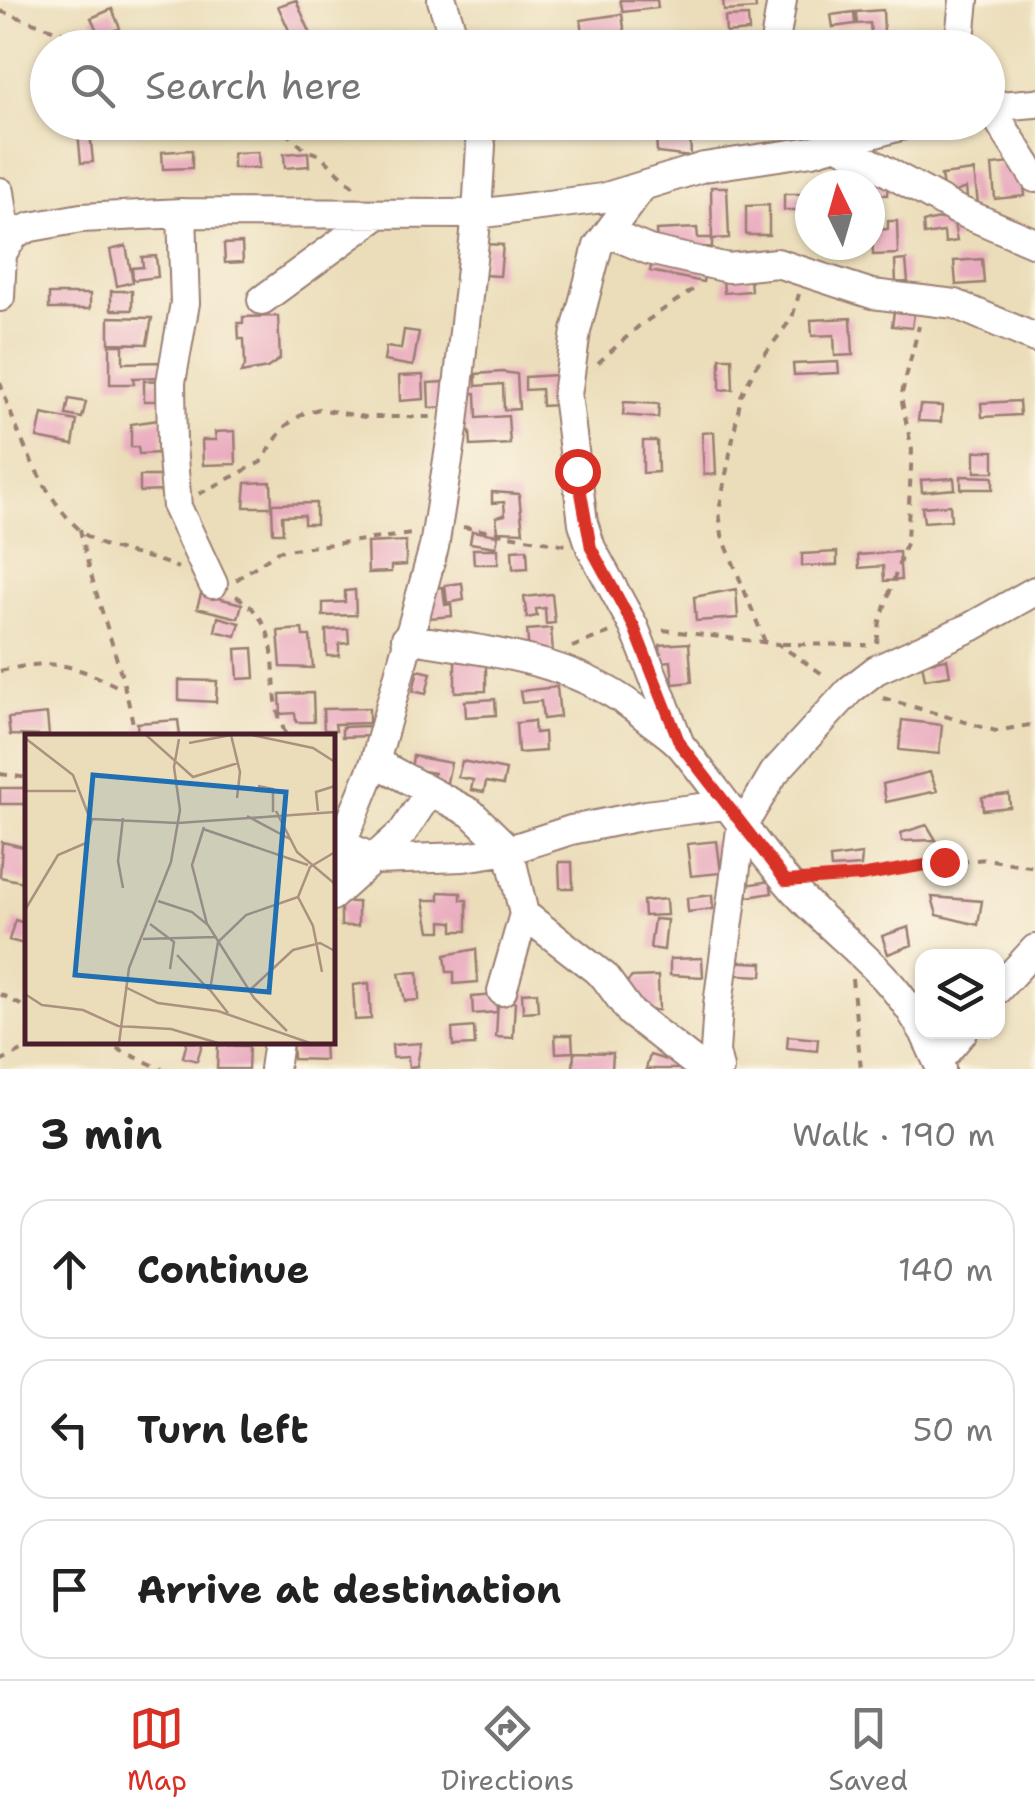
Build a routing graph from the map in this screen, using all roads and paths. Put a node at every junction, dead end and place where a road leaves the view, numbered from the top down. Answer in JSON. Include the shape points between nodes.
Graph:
{"nodes":[{"id":1,"x":442,"y":0,"type":"edge"},
{"id":2,"x":782,"y":0,"type":"edge"},
{"id":3,"x":964,"y":0,"type":"edge"},
{"id":4,"x":0,"y":11,"type":"edge"},
{"id":5,"x":55,"y":30,"type":"edge"},
{"id":6,"x":451,"y":30,"type":"edge"},
{"id":7,"x":777,"y":30,"type":"edge"},
{"id":8,"x":962,"y":30,"type":"edge"},
{"id":9,"x":1035,"y":102,"type":"edge"},
{"id":10,"x":1005,"y":105,"type":"edge"},
{"id":11,"x":1005,"y":132,"type":"edge"},
{"id":12,"x":299,"y":140,"type":"edge"},
{"id":13,"x":479,"y":140,"type":"edge"},
{"id":14,"x":851,"y":140,"type":"edge"},
{"id":15,"x":837,"y":144,"type":"junction"},
{"id":16,"x":1035,"y":178,"type":"edge"},
{"id":17,"x":642,"y":187,"type":"junction"},
{"id":18,"x":358,"y":189,"type":"dead end"},
{"id":19,"x":0,"y":192,"type":"edge"},
{"id":20,"x":182,"y":213,"type":"junction"},
{"id":21,"x":379,"y":214,"type":"junction"},
{"id":22,"x":477,"y":214,"type":"junction"},
{"id":23,"x":608,"y":233,"type":"junction"},
{"id":24,"x":8,"y":240,"type":"junction"},
{"id":25,"x":1035,"y":243,"type":"edge"},
{"id":26,"x":728,"y":268,"type":"junction"},
{"id":27,"x":806,"y":270,"type":"junction"},
{"id":28,"x":0,"y":297,"type":"edge"},
{"id":29,"x":928,"y":298,"type":"junction"},
{"id":30,"x":262,"y":300,"type":"dead end"},
{"id":31,"x":1035,"y":338,"type":"edge"},
{"id":32,"x":0,"y":382,"type":"edge"},
{"id":33,"x":567,"y":395,"type":"junction"},
{"id":34,"x":454,"y":424,"type":"junction"},
{"id":35,"x":176,"y":495,"type":"junction"},
{"id":36,"x":80,"y":528,"type":"junction"},
{"id":37,"x":437,"y":528,"type":"junction"},
{"id":38,"x":591,"y":548,"type":"junction"},
{"id":39,"x":213,"y":584,"type":"joint"},
{"id":40,"x":1035,"y":591,"type":"edge"},
{"id":41,"x":634,"y":627,"type":"junction"},
{"id":42,"x":406,"y":638,"type":"junction"},
{"id":43,"x":765,"y":642,"type":"junction"},
{"id":44,"x":778,"y":644,"type":"junction"},
{"id":45,"x":877,"y":646,"type":"junction"},
{"id":46,"x":922,"y":649,"type":"junction"},
{"id":47,"x":540,"y":661,"type":"junction"},
{"id":48,"x":0,"y":670,"type":"edge"},
{"id":49,"x":126,"y":690,"type":"junction"},
{"id":50,"x":850,"y":690,"type":"junction"},
{"id":51,"x":1035,"y":724,"type":"edge"},
{"id":52,"x":135,"y":734,"type":"edge"},
{"id":53,"x":286,"y":734,"type":"edge"},
{"id":54,"x":680,"y":744,"type":"junction"},
{"id":55,"x":375,"y":762,"type":"junction"},
{"id":56,"x":0,"y":774,"type":"edge"},
{"id":57,"x":25,"y":778,"type":"edge"},
{"id":58,"x":428,"y":794,"type":"junction"},
{"id":59,"x":724,"y":805,"type":"junction"},
{"id":60,"x":741,"y":828,"type":"junction"},
{"id":61,"x":509,"y":850,"type":"junction"},
{"id":62,"x":337,"y":856,"type":"edge"},
{"id":63,"x":376,"y":860,"type":"junction"},
{"id":64,"x":1035,"y":867,"type":"edge"},
{"id":65,"x":786,"y":881,"type":"junction"},
{"id":66,"x":335,"y":894,"type":"edge"},
{"id":67,"x":524,"y":914,"type":"junction"},
{"id":68,"x":850,"y":946,"type":"junction"},
{"id":69,"x":1035,"y":949,"type":"edge"},
{"id":70,"x":1005,"y":982,"type":"edge"},
{"id":71,"x":502,"y":991,"type":"dead end"},
{"id":72,"x":0,"y":994,"type":"edge"},
{"id":73,"x":25,"y":1007,"type":"edge"},
{"id":74,"x":915,"y":1018,"type":"edge"},
{"id":75,"x":927,"y":1039,"type":"edge"},
{"id":76,"x":958,"y":1039,"type":"edge"},
{"id":77,"x":36,"y":1044,"type":"edge"},
{"id":78,"x":106,"y":1044,"type":"edge"},
{"id":79,"x":278,"y":1044,"type":"edge"},
{"id":80,"x":0,"y":1062,"type":"edge"},
{"id":81,"x":940,"y":1065,"type":"edge"},
{"id":82,"x":162,"y":1069,"type":"edge"},
{"id":83,"x":274,"y":1069,"type":"edge"},
{"id":84,"x":703,"y":1069,"type":"edge"},
{"id":85,"x":718,"y":1069,"type":"edge"},
{"id":86,"x":862,"y":1069,"type":"edge"}],
"edges":[{"from":1,"to":6,"type":"street"},
{"from":2,"to":7,"type":"street"},
{"from":3,"to":8,"type":"street"},
{"from":4,"to":5,"type":"path"},
{"from":9,"to":10,"type":"street"},
{"from":11,"to":16,"type":"street"},
{"from":12,"to":18,"type":"path"},
{"from":13,"to":22,"type":"street"},
{"from":14,"to":15,"type":"street"},
{"from":15,"to":17,"type":"street","via":[[704,167]]},
{"from":15,"to":25,"type":"street","via":[[955,209]]},
{"from":17,"to":22,"type":"street"},
{"from":17,"to":23,"type":"street"},
{"from":19,"to":24,"type":"street"},
{"from":20,"to":21,"type":"street"},
{"from":20,"to":24,"type":"street","via":[[81,218],[31,227]]},
{"from":20,"to":35,"type":"street","via":[[185,303],[171,382]]},
{"from":21,"to":22,"type":"street"},
{"from":21,"to":30,"type":"street"},
{"from":22,"to":34,"type":"street"},
{"from":23,"to":26,"type":"street","via":[[648,250]]},
{"from":23,"to":33,"type":"street","via":[[591,268]]},
{"from":24,"to":28,"type":"street"},
{"from":26,"to":27,"type":"street","via":[[777,262]]},
{"from":26,"to":33,"type":"path","via":[[640,326]]},
{"from":27,"to":29,"type":"street","via":[[872,294]]},
{"from":27,"to":43,"type":"path","via":[[792,318],[741,396],[720,511],[722,535]]},
{"from":29,"to":31,"type":"street"},
{"from":29,"to":45,"type":"path","via":[[900,396],[912,450],[907,540]]},
{"from":32,"to":36,"type":"path","via":[[28,458]]},
{"from":33,"to":38,"type":"street"},
{"from":34,"to":35,"type":"path","via":[[319,408],[284,428],[250,469],[196,496]]},
{"from":34,"to":37,"type":"street"},
{"from":35,"to":39,"type":"street"},
{"from":36,"to":39,"type":"path","via":[[99,544]]},
{"from":36,"to":49,"type":"path"},
{"from":37,"to":38,"type":"path"},
{"from":37,"to":42,"type":"street"},
{"from":37,"to":53,"type":"path","via":[[278,551],[224,588],[246,602],[274,646],[276,713]]},
{"from":38,"to":41,"type":"street"},
{"from":40,"to":46,"type":"street"},
{"from":41,"to":43,"type":"path"},
{"from":41,"to":47,"type":"path"},
{"from":41,"to":54,"type":"street"},
{"from":42,"to":47,"type":"street"},
{"from":42,"to":55,"type":"street"},
{"from":43,"to":44,"type":"path"},
{"from":44,"to":45,"type":"path"},
{"from":44,"to":50,"type":"path"},
{"from":45,"to":46,"type":"path"},
{"from":46,"to":50,"type":"street"},
{"from":47,"to":54,"type":"street","via":[[620,694]]},
{"from":48,"to":49,"type":"path","via":[[44,661]]},
{"from":49,"to":52,"type":"path"},
{"from":50,"to":51,"type":"path","via":[[996,731]]},
{"from":50,"to":60,"type":"street","via":[[774,773]]},
{"from":54,"to":59,"type":"street"},
{"from":55,"to":58,"type":"street"},
{"from":55,"to":62,"type":"street"},
{"from":56,"to":57,"type":"path"},
{"from":58,"to":61,"type":"street","via":[[484,822]]},
{"from":58,"to":63,"type":"street"},
{"from":59,"to":60,"type":"street"},
{"from":59,"to":61,"type":"street","via":[[590,826]]},
{"from":60,"to":65,"type":"street"},
{"from":60,"to":85,"type":"street","via":[[718,1006]]},
{"from":61,"to":63,"type":"street"},
{"from":61,"to":67,"type":"street"},
{"from":62,"to":63,"type":"street"},
{"from":63,"to":66,"type":"street"},
{"from":64,"to":65,"type":"path","via":[[971,860]]},
{"from":65,"to":68,"type":"street"},
{"from":67,"to":71,"type":"street"},
{"from":67,"to":84,"type":"street","via":[[604,976],[631,1013]]},
{"from":68,"to":74,"type":"street","via":[[884,973]]},
{"from":68,"to":86,"type":"path"},
{"from":69,"to":70,"type":"street"},
{"from":72,"to":73,"type":"path"},
{"from":75,"to":81,"type":"street"},
{"from":76,"to":81,"type":"street"},
{"from":77,"to":80,"type":"path"},
{"from":78,"to":82,"type":"path"},
{"from":79,"to":83,"type":"street"}]}
